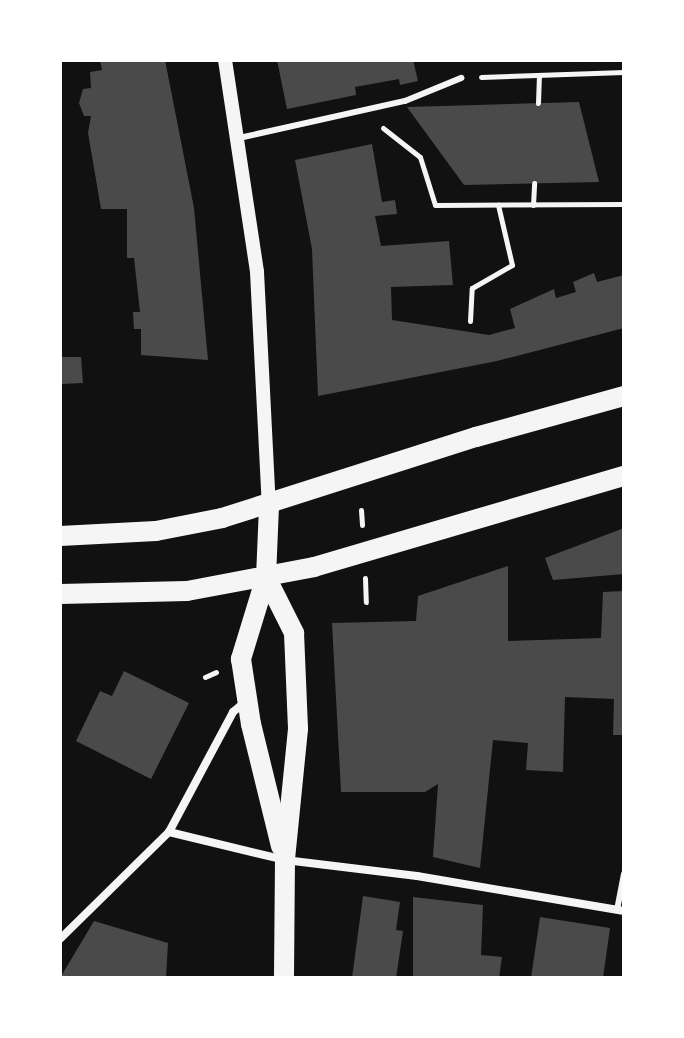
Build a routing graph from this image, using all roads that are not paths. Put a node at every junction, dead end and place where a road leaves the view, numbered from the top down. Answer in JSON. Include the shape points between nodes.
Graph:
{"nodes":[{"id":1,"x":225,"y":60,"type":"edge"},
{"id":2,"x":461,"y":78,"type":"road end"},
{"id":3,"x":239,"y":138,"type":"junction"},
{"id":4,"x":624,"y":396,"type":"edge"},
{"id":5,"x":624,"y":476,"type":"edge"},
{"id":6,"x":269,"y":506,"type":"junction"},
{"id":7,"x":60,"y":536,"type":"edge"},
{"id":8,"x":266,"y":577,"type":"junction"},
{"id":9,"x":60,"y":594,"type":"edge"},
{"id":10,"x":246,"y":700,"type":"junction"},
{"id":11,"x":169,"y":832,"type":"junction"},
{"id":12,"x":285,"y":860,"type":"junction"},
{"id":13,"x":624,"y":874,"type":"edge"},
{"id":14,"x":621,"y":911,"type":"edge"},
{"id":15,"x":60,"y":939,"type":"edge"},
{"id":16,"x":284,"y":978,"type":"edge"}],
"edges":[{"from":1,"to":3,"type":"street"},
{"from":2,"to":3,"type":"lane","via":[[405,101]]},
{"from":3,"to":6,"type":"street","via":[[257,272]]},
{"from":4,"to":6,"type":"main road","via":[[476,437]]},
{"from":5,"to":8,"type":"main road","via":[[364,556]]},
{"from":6,"to":7,"type":"main road","via":[[156,531]]},
{"from":6,"to":8,"type":"main road"},
{"from":8,"to":9,"type":"main road","via":[[158,594]]},
{"from":8,"to":10,"type":"main road","via":[[241,659]]},
{"from":8,"to":12,"type":"main road","via":[[294,633],[298,729]]},
{"from":10,"to":11,"type":"street","via":[[233,712]]},
{"from":10,"to":12,"type":"main road"},
{"from":11,"to":12,"type":"street"},
{"from":11,"to":15,"type":"street"},
{"from":12,"to":14,"type":"street","via":[[388,871]]},
{"from":12,"to":16,"type":"main road"},
{"from":13,"to":14,"type":"lane"}]}
